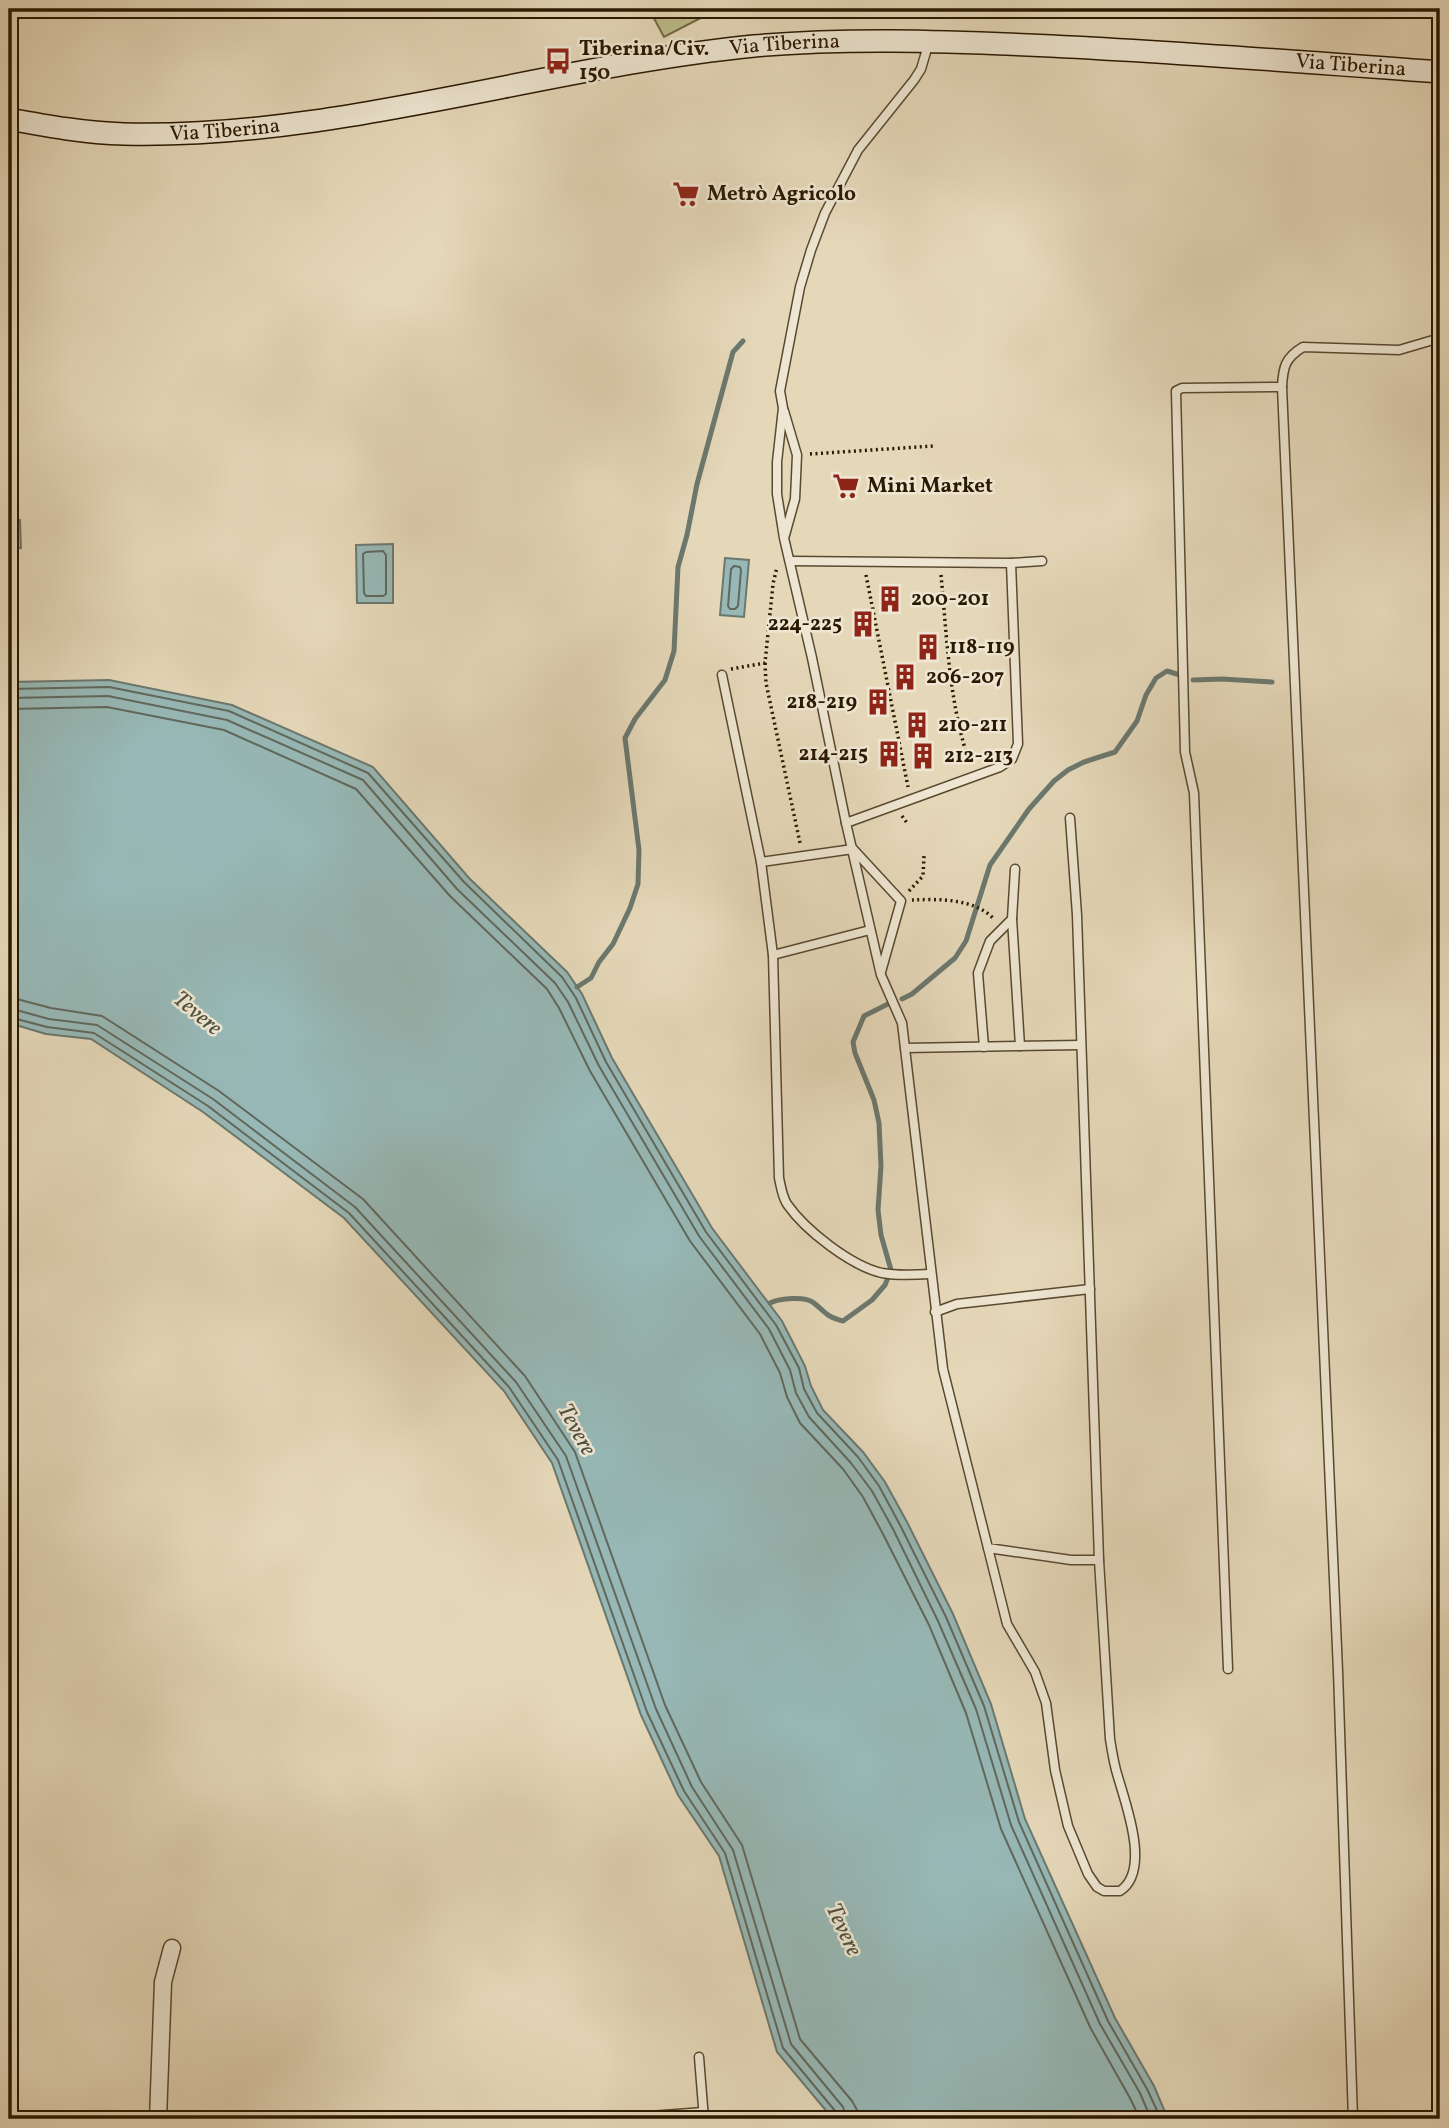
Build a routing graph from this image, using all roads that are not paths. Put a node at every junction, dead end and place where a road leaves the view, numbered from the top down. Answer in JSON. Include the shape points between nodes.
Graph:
{"nodes":[{"id":1,"x":929,"y":42,"type":"junction"},
{"id":2,"x":1440,"y":72,"type":"edge"},
{"id":3,"x":9,"y":119,"type":"edge"},
{"id":4,"x":1440,"y":338,"type":"edge"},
{"id":5,"x":1282,"y":387,"type":"junction"},
{"id":6,"x":783,"y":408,"type":"junction"},
{"id":7,"x":784,"y":538,"type":"junction"},
{"id":8,"x":790,"y":561,"type":"junction"},
{"id":9,"x":1042,"y":561,"type":"dead end"},
{"id":10,"x":1011,"y":563,"type":"junction"},
{"id":11,"x":722,"y":675,"type":"road end"},
{"id":12,"x":1070,"y":818,"type":"dead end"},
{"id":13,"x":846,"y":823,"type":"junction"},
{"id":14,"x":853,"y":849,"type":"junction"},
{"id":15,"x":761,"y":862,"type":"junction"},
{"id":16,"x":1015,"y":869,"type":"dead end"},
{"id":17,"x":1012,"y":919,"type":"junction"},
{"id":18,"x":870,"y":930,"type":"junction"},
{"id":19,"x":773,"y":955,"type":"junction"},
{"id":20,"x":881,"y":975,"type":"junction"},
{"id":21,"x":1081,"y":1045,"type":"junction"},
{"id":22,"x":1020,"y":1046,"type":"junction"},
{"id":23,"x":984,"y":1047,"type":"junction"},
{"id":24,"x":905,"y":1048,"type":"junction"},
{"id":25,"x":930,"y":1274,"type":"junction"},
{"id":26,"x":1090,"y":1289,"type":"junction"},
{"id":27,"x":935,"y":1312,"type":"junction"},
{"id":28,"x":988,"y":1548,"type":"junction"},
{"id":29,"x":1099,"y":1560,"type":"junction"},
{"id":30,"x":1228,"y":1668,"type":"dead end"},
{"id":31,"x":172,"y":1948,"type":"dead end"},
{"id":32,"x":699,"y":2057,"type":"dead end"},
{"id":33,"x":704,"y":2115,"type":"edge"},
{"id":34,"x":622,"y":2118,"type":"edge"},
{"id":35,"x":158,"y":2119,"type":"edge"},
{"id":36,"x":1353,"y":2119,"type":"edge"}],
"edges":[{"from":1,"to":2,"type":"main road","name":"Via Tiberina","via":[[1126,49]]},
{"from":1,"to":3,"type":"main road","name":"Via Tiberina","via":[[787,44],[707,52],[242,131],[122,134]]},
{"from":1,"to":6,"type":"lane","via":[[914,80],[858,150],[825,213],[800,287],[789,338],[780,391]]},
{"from":4,"to":5,"type":"lane","via":[[1399,350],[1303,347],[1290,355]]},
{"from":5,"to":30,"type":"lane","via":[[1182,388],[1176,391],[1175,404],[1185,752],[1194,793]]},
{"from":5,"to":36,"type":"lane"},
{"from":6,"to":7,"type":"lane","via":[[776,494]]},
{"from":6,"to":7,"type":"lane","via":[[797,456],[795,499]]},
{"from":7,"to":8,"type":"lane"},
{"from":8,"to":10,"type":"lane"},
{"from":8,"to":13,"type":"lane"},
{"from":9,"to":10,"type":"lane"},
{"from":10,"to":13,"type":"lane","via":[[1018,744],[1012,760]]},
{"from":11,"to":15,"type":"lane"},
{"from":12,"to":21,"type":"lane"},
{"from":13,"to":14,"type":"lane"},
{"from":14,"to":15,"type":"lane"},
{"from":14,"to":18,"type":"lane"},
{"from":14,"to":20,"type":"lane","via":[[901,901]]},
{"from":15,"to":19,"type":"lane"},
{"from":16,"to":17,"type":"lane"},
{"from":17,"to":22,"type":"lane"},
{"from":17,"to":23,"type":"lane","via":[[990,941],[978,973]]},
{"from":18,"to":19,"type":"lane"},
{"from":18,"to":20,"type":"lane"},
{"from":19,"to":25,"type":"lane","via":[[783,1195],[820,1237],[863,1267],[884,1273]]},
{"from":20,"to":24,"type":"lane","via":[[902,1023]]},
{"from":21,"to":22,"type":"lane"},
{"from":21,"to":26,"type":"lane"},
{"from":22,"to":23,"type":"lane"},
{"from":23,"to":24,"type":"lane"},
{"from":24,"to":25,"type":"lane"},
{"from":25,"to":27,"type":"lane"},
{"from":26,"to":27,"type":"lane","via":[[957,1304]]},
{"from":26,"to":29,"type":"lane"},
{"from":27,"to":28,"type":"lane","via":[[943,1369]]},
{"from":28,"to":29,"type":"lane"},
{"from":28,"to":29,"type":"lane","via":[[1007,1624],[1035,1672],[1046,1703],[1069,1826],[1088,1874],[1097,1887],[1112,1892],[1131,1881],[1134,1842],[1111,1749]]},
{"from":31,"to":35,"type":"street","via":[[163,1982]]},
{"from":32,"to":33,"type":"lane"},
{"from":33,"to":34,"type":"lane"}]}
